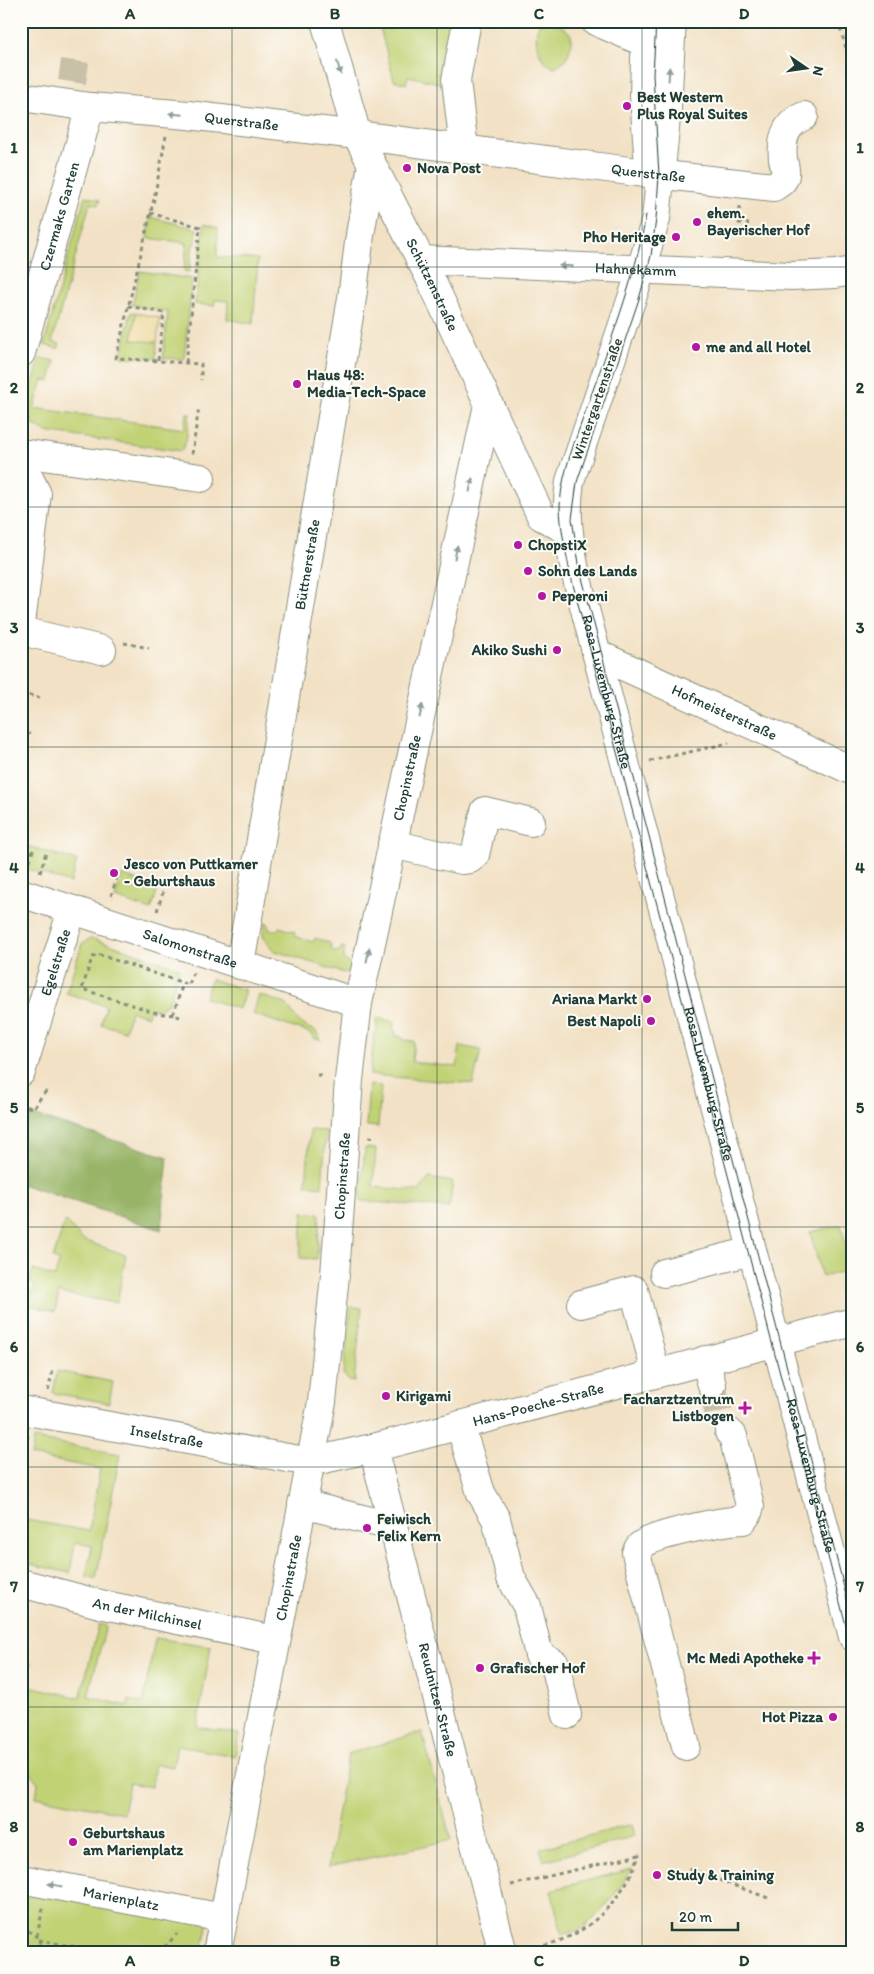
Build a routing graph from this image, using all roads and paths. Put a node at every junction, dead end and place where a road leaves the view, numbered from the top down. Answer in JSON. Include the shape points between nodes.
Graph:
{"nodes":[{"id":1,"x":325,"y":21,"type":"edge"},
{"id":2,"x":467,"y":21,"type":"edge"},
{"id":3,"x":595,"y":21,"type":"edge"},
{"id":4,"x":672,"y":21,"type":"edge"},
{"id":5,"x":838,"y":21,"type":"edge"},
{"id":6,"x":640,"y":30,"type":"edge"},
{"id":7,"x":853,"y":72,"type":"edge"},
{"id":8,"x":21,"y":97,"type":"edge"},
{"id":9,"x":77,"y":98,"type":"junction"},
{"id":10,"x":804,"y":116,"type":"dead end"},
{"id":11,"x":357,"y":135,"type":"junction"},
{"id":12,"x":464,"y":149,"type":"junction"},
{"id":13,"x":162,"y":155,"type":"dead end"},
{"id":14,"x":372,"y":164,"type":"junction"},
{"id":15,"x":655,"y":174,"type":"junction"},
{"id":16,"x":150,"y":212,"type":"junction"},
{"id":17,"x":716,"y":212,"type":"dead end"},
{"id":18,"x":739,"y":214,"type":"dead end"},
{"id":19,"x":420,"y":260,"type":"junction"},
{"id":20,"x":640,"y":270,"type":"junction"},
{"id":21,"x":853,"y":271,"type":"edge"},
{"id":22,"x":128,"y":306,"type":"junction"},
{"id":23,"x":21,"y":353,"type":"edge"},
{"id":24,"x":158,"y":360,"type":"junction"},
{"id":25,"x":186,"y":364,"type":"junction"},
{"id":26,"x":201,"y":380,"type":"dead end"},
{"id":27,"x":488,"y":405,"type":"junction"},
{"id":28,"x":198,"y":407,"type":"dead end"},
{"id":29,"x":21,"y":453,"type":"edge"},
{"id":30,"x":21,"y":462,"type":"edge"},
{"id":31,"x":195,"y":477,"type":"joint"},
{"id":32,"x":567,"y":530,"type":"junction"},
{"id":33,"x":21,"y":624,"type":"edge"},
{"id":34,"x":21,"y":631,"type":"edge"},
{"id":35,"x":102,"y":650,"type":"dead end"},
{"id":36,"x":597,"y":654,"type":"junction"},
{"id":37,"x":21,"y":693,"type":"edge"},
{"id":38,"x":40,"y":698,"type":"dead end"},
{"id":39,"x":21,"y":732,"type":"edge"},
{"id":40,"x":30,"y":734,"type":"dead end"},
{"id":41,"x":732,"y":742,"type":"dead end"},
{"id":42,"x":21,"y":744,"type":"edge"},
{"id":43,"x":27,"y":746,"type":"dead end"},
{"id":44,"x":647,"y":762,"type":"dead end"},
{"id":45,"x":853,"y":771,"type":"edge"},
{"id":46,"x":531,"y":822,"type":"dead end"},
{"id":47,"x":392,"y":844,"type":"junction"},
{"id":48,"x":34,"y":847,"type":"dead end"},
{"id":49,"x":46,"y":852,"type":"dead end"},
{"id":50,"x":118,"y":874,"type":"dead end"},
{"id":51,"x":28,"y":882,"type":"edge"},
{"id":52,"x":164,"y":889,"type":"dead end"},
{"id":53,"x":109,"y":902,"type":"dead end"},
{"id":54,"x":72,"y":910,"type":"junction"},
{"id":55,"x":156,"y":916,"type":"dead end"},
{"id":56,"x":240,"y":965,"type":"junction"},
{"id":57,"x":194,"y":968,"type":"dead end"},
{"id":58,"x":183,"y":983,"type":"junction"},
{"id":59,"x":358,"y":1003,"type":"junction"},
{"id":60,"x":173,"y":1015,"type":"junction"},
{"id":61,"x":180,"y":1017,"type":"dead end"},
{"id":62,"x":21,"y":1072,"type":"edge"},
{"id":63,"x":48,"y":1089,"type":"dead end"},
{"id":64,"x":27,"y":1108,"type":"dead end"},
{"id":65,"x":752,"y":1251,"type":"junction"},
{"id":66,"x":664,"y":1273,"type":"dead end"},
{"id":67,"x":581,"y":1304,"type":"dead end"},
{"id":68,"x":853,"y":1322,"type":"edge"},
{"id":69,"x":775,"y":1342,"type":"junction"},
{"id":70,"x":52,"y":1370,"type":"dead end"},
{"id":71,"x":656,"y":1373,"type":"junction"},
{"id":72,"x":48,"y":1397,"type":"dead end"},
{"id":73,"x":21,"y":1410,"type":"edge"},
{"id":74,"x":460,"y":1425,"type":"junction"},
{"id":75,"x":730,"y":1432,"type":"tunnel mouth"},
{"id":76,"x":26,"y":1443,"type":"dead end"},
{"id":77,"x":372,"y":1448,"type":"junction"},
{"id":78,"x":24,"y":1455,"type":"dead end"},
{"id":79,"x":310,"y":1462,"type":"junction"},
{"id":80,"x":302,"y":1504,"type":"junction"},
{"id":81,"x":392,"y":1526,"type":"junction"},
{"id":82,"x":21,"y":1583,"type":"edge"},
{"id":83,"x":853,"y":1637,"type":"edge"},
{"id":84,"x":275,"y":1640,"type":"junction"},
{"id":85,"x":567,"y":1715,"type":"dead end"},
{"id":86,"x":686,"y":1746,"type":"dead end"},
{"id":87,"x":689,"y":1869,"type":"dead end"},
{"id":88,"x":21,"y":1879,"type":"edge"},
{"id":89,"x":486,"y":1891,"type":"junction"},
{"id":90,"x":771,"y":1899,"type":"dead end"},
{"id":91,"x":44,"y":1902,"type":"dead end"},
{"id":92,"x":223,"y":1918,"type":"junction"},
{"id":93,"x":21,"y":1926,"type":"edge"},
{"id":94,"x":38,"y":1938,"type":"junction"},
{"id":95,"x":162,"y":1951,"type":"dead end"},
{"id":96,"x":205,"y":1951,"type":"edge"},
{"id":97,"x":513,"y":1952,"type":"edge"},
{"id":98,"x":46,"y":1953,"type":"edge"},
{"id":99,"x":109,"y":1953,"type":"edge"}],
"edges":[{"from":1,"to":11,"type":"street","name":"Schützenstraße","one_way":true},
{"from":2,"to":12,"type":"street","via":[[456,80]]},
{"from":3,"to":6,"type":"street"},
{"from":15,"to":4,"type":"street","one_way":true,"via":[[668,108]]},
{"from":5,"to":7,"type":"path"},
{"from":6,"to":15,"type":"street","via":[[644,96]]},
{"from":8,"to":9,"type":"street","name":"Querstraße"},
{"from":11,"to":9,"type":"street","name":"Querstraße","one_way":true,"via":[[188,116]]},
{"from":9,"to":23,"type":"street","name":"Czermaks Garten"},
{"from":10,"to":15,"type":"street","name":"Querstraße","via":[[788,128],[783,146],[785,175],[774,187]]},
{"from":11,"to":12,"type":"street","name":"Querstraße"},
{"from":11,"to":14,"type":"street","name":"Schützenstraße"},
{"from":12,"to":15,"type":"street","name":"Querstraße"},
{"from":13,"to":16,"type":"path"},
{"from":14,"to":19,"type":"street","name":"Schützenstraße"},
{"from":14,"to":56,"type":"street","name":"Büttnerstraße"},
{"from":15,"to":20,"type":"street","name":"Wintergartenstraße","via":[[651,217]]},
{"from":16,"to":22,"type":"path"},
{"from":16,"to":25,"type":"path","via":[[200,227]]},
{"from":17,"to":18,"type":"path"},
{"from":20,"to":19,"type":"street","name":"Hahnekamm","one_way":true},
{"from":19,"to":27,"type":"street","name":"Schützenstraße","via":[[456,314]]},
{"from":20,"to":21,"type":"street","name":"Hahnekamm","via":[[792,276]]},
{"from":20,"to":32,"type":"street","name":"Wintergartenstraße","via":[[570,481]]},
{"from":22,"to":24,"type":"path","via":[[164,313]]},
{"from":22,"to":24,"type":"path","via":[[116,358]]},
{"from":24,"to":25,"type":"path"},
{"from":25,"to":26,"type":"path","via":[[201,364]]},
{"from":27,"to":32,"type":"street","name":"Schützenstraße","via":[[541,516]]},
{"from":47,"to":27,"type":"street","name":"Chopinstraße","one_way":true},
{"from":28,"to":31,"type":"path"},
{"from":29,"to":31,"type":"street"},
{"from":30,"to":33,"type":"street","via":[[37,494]]},
{"from":32,"to":36,"type":"street","name":"Rosa-Luxemburg-Straße"},
{"from":34,"to":35,"type":"street"},
{"from":36,"to":45,"type":"street","name":"Hofmeisterstraße"},
{"from":36,"to":65,"type":"street","name":"Rosa-Luxemburg-Straße"},
{"from":37,"to":38,"type":"path"},
{"from":39,"to":40,"type":"path"},
{"from":41,"to":44,"type":"path"},
{"from":42,"to":43,"type":"path"},
{"from":46,"to":47,"type":"street","via":[[485,811],[475,854],[470,859]]},
{"from":59,"to":47,"type":"street","name":"Chopinstraße","one_way":true},
{"from":48,"to":51,"type":"path"},
{"from":49,"to":51,"type":"path"},
{"from":50,"to":53,"type":"path"},
{"from":51,"to":54,"type":"street","name":"Salomonstraße"},
{"from":52,"to":55,"type":"path"},
{"from":54,"to":56,"type":"street","name":"Salomonstraße"},
{"from":54,"to":62,"type":"street","name":"Egelstraße"},
{"from":56,"to":59,"type":"street","name":"Salomonstraße"},
{"from":57,"to":58,"type":"path","via":[[189,985]]},
{"from":58,"to":60,"type":"path"},
{"from":58,"to":60,"type":"path","via":[[97,954],[92,958],[82,989]]},
{"from":59,"to":79,"type":"street","name":"Chopinstraße","via":[[348,1080],[334,1285],[322,1402]]},
{"from":60,"to":61,"type":"path"},
{"from":63,"to":64,"type":"path","via":[[34,1108]]},
{"from":65,"to":66,"type":"street"},
{"from":65,"to":69,"type":"street","name":"Rosa-Luxemburg-Straße"},
{"from":67,"to":71,"type":"street","via":[[634,1290]]},
{"from":68,"to":69,"type":"street","name":"Hans-Poeche-Straße"},
{"from":69,"to":71,"type":"street","name":"Hans-Poeche-Straße","via":[[708,1373]]},
{"from":69,"to":83,"type":"street","name":"Rosa-Luxemburg-Straße"},
{"from":70,"to":72,"type":"path"},
{"from":71,"to":74,"type":"street","name":"Hans-Poeche-Straße"},
{"from":73,"to":79,"type":"street","name":"Inselstraße"},
{"from":74,"to":77,"type":"street","name":"Hans-Poeche-Straße"},
{"from":74,"to":85,"type":"street","via":[[481,1493],[496,1519],[511,1578],[528,1606],[539,1654],[554,1664]]},
{"from":75,"to":86,"type":"street","via":[[750,1506],[743,1520],[722,1521],[655,1539],[640,1546],[636,1553]]},
{"from":76,"to":78,"type":"path"},
{"from":77,"to":79,"type":"street","name":"Hans-Poeche-Straße"},
{"from":77,"to":81,"type":"street","name":"Reudnitzer Straße"},
{"from":79,"to":80,"type":"street","name":"Chopinstraße"},
{"from":80,"to":81,"type":"street"},
{"from":80,"to":84,"type":"street","name":"Chopinstraße"},
{"from":81,"to":89,"type":"street","name":"Reudnitzer Straße"},
{"from":82,"to":84,"type":"street","name":"An der Milchinsel","via":[[100,1604]]},
{"from":84,"to":92,"type":"street","name":"Chopinstraße"},
{"from":87,"to":90,"type":"path"},
{"from":92,"to":88,"type":"street","name":"Marienplatz","one_way":true},
{"from":89,"to":97,"type":"street","name":"Reudnitzer Straße"},
{"from":89,"to":97,"type":"path","via":[[639,1854],[634,1870],[619,1893],[579,1931],[552,1943]]},
{"from":91,"to":94,"type":"path"},
{"from":92,"to":96,"type":"street","name":"Chopinstraße"},
{"from":93,"to":94,"type":"path"},
{"from":94,"to":98,"type":"path"},
{"from":94,"to":99,"type":"path"},
{"from":95,"to":96,"type":"path"}]}
